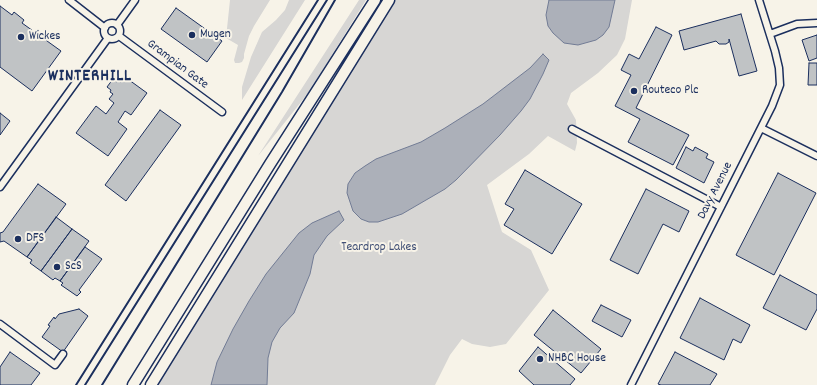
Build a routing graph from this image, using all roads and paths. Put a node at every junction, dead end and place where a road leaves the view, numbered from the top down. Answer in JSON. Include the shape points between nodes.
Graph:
{"nodes":[{"id":1,"x":70,"y":0,"type":"edge"},
{"id":2,"x":135,"y":0,"type":"edge"},
{"id":3,"x":375,"y":0,"type":"edge"},
{"id":4,"x":389,"y":0,"type":"edge"},
{"id":5,"x":759,"y":0,"type":"edge"},
{"id":6,"x":817,"y":23,"type":"edge"},
{"id":7,"x":117,"y":24,"type":"junction"},
{"id":8,"x":105,"y":28,"type":"junction"},
{"id":9,"x":770,"y":34,"type":"junction"},
{"id":10,"x":119,"y":36,"type":"junction"},
{"id":11,"x":108,"y":38,"type":"junction"},
{"id":12,"x":222,"y":112,"type":"dead end"},
{"id":13,"x":761,"y":128,"type":"junction"},
{"id":14,"x":572,"y":129,"type":"dead end"},
{"id":15,"x":817,"y":156,"type":"edge"},
{"id":16,"x":0,"y":186,"type":"edge"},
{"id":17,"x":720,"y":208,"type":"junction"},
{"id":18,"x":0,"y":324,"type":"edge"},
{"id":19,"x":63,"y":354,"type":"dead end"},
{"id":20,"x":133,"y":385,"type":"edge"},
{"id":21,"x":151,"y":385,"type":"edge"},
{"id":22,"x":631,"y":385,"type":"edge"}],
"edges":[{"from":1,"to":8,"type":"street"},
{"from":2,"to":7,"type":"street"},
{"from":3,"to":20,"type":"highway"},
{"from":4,"to":21,"type":"highway"},
{"from":5,"to":9,"type":"street","name":"Davy Avenue"},
{"from":6,"to":9,"type":"street","via":[[797,24]]},
{"from":7,"to":8,"type":"street","via":[[111,23]]},
{"from":7,"to":10,"type":"street","via":[[121,31]]},
{"from":8,"to":11,"type":"street"},
{"from":9,"to":13,"type":"street","name":"Davy Avenue","via":[[779,68],[780,85]]},
{"from":10,"to":11,"type":"street","via":[[113,40]]},
{"from":10,"to":12,"type":"street","name":"Grampian Gate"},
{"from":11,"to":16,"type":"street"},
{"from":13,"to":15,"type":"street"},
{"from":13,"to":17,"type":"street","name":"Davy Avenue"},
{"from":14,"to":17,"type":"street"},
{"from":17,"to":22,"type":"street","name":"Davy Avenue"},
{"from":18,"to":19,"type":"street","via":[[55,365]]}]}
